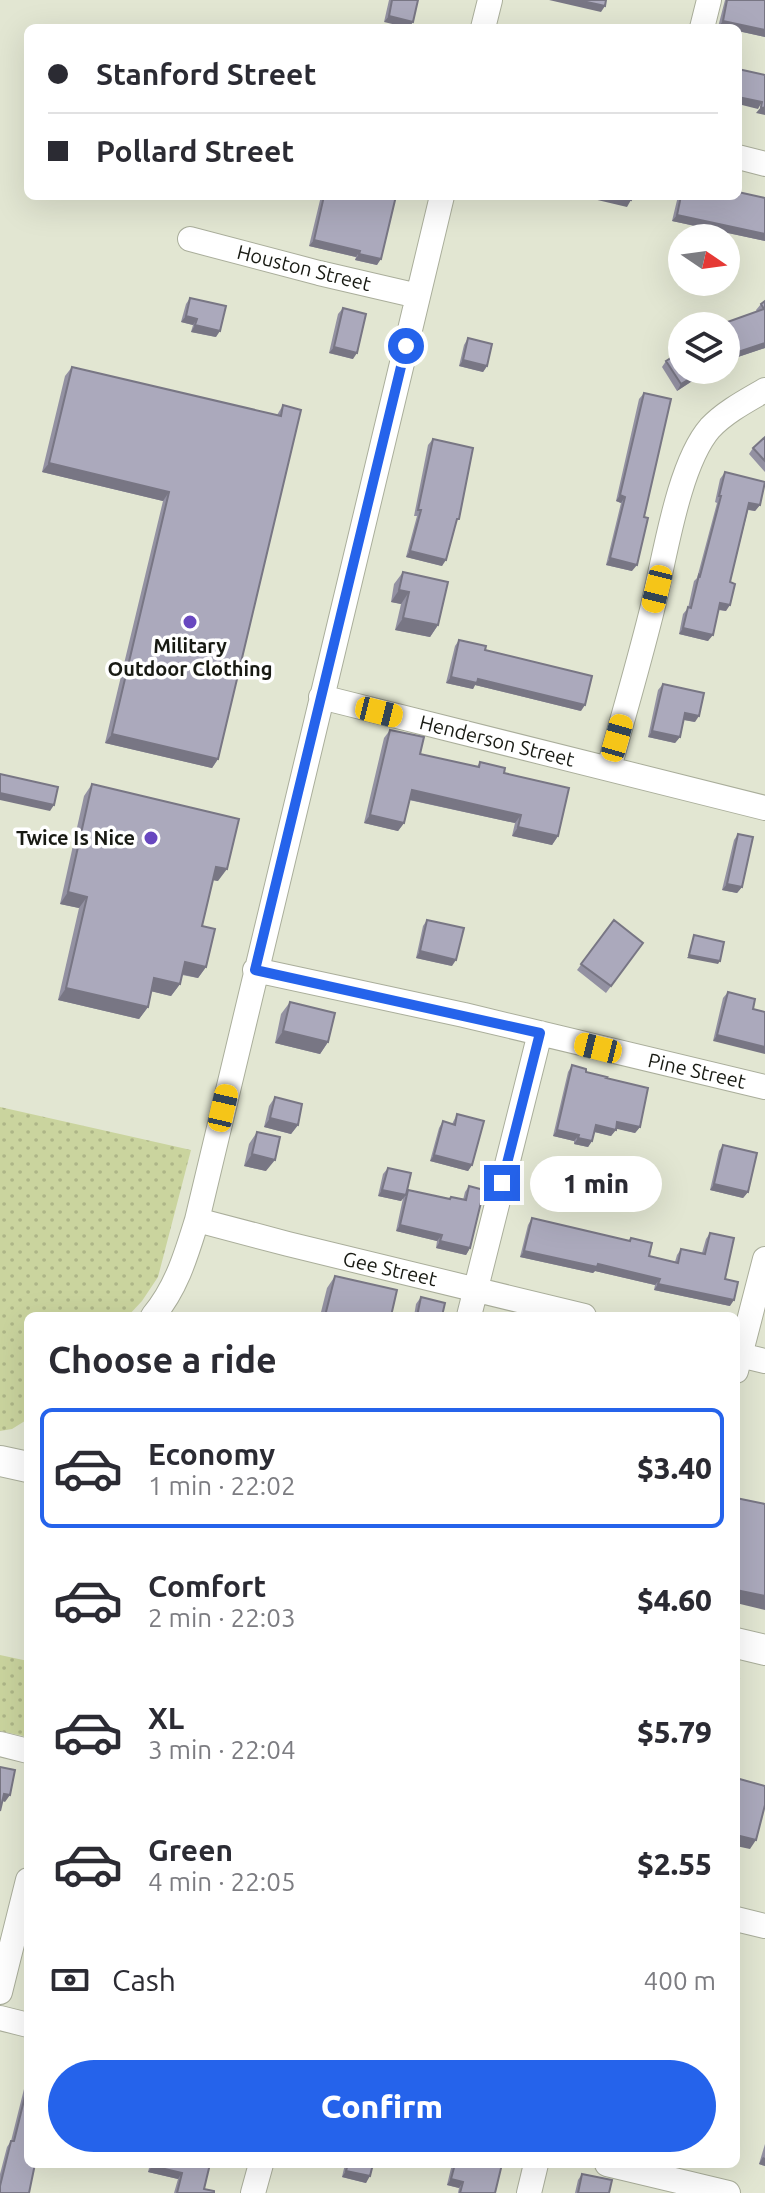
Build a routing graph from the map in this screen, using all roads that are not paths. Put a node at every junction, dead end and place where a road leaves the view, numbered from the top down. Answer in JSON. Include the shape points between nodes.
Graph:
{"nodes":[{"id":1,"x":490,"y":0,"type":"edge"},
{"id":2,"x":709,"y":0,"type":"edge"},
{"id":3,"x":484,"y":24,"type":"edge"},
{"id":4,"x":703,"y":24,"type":"edge"},
{"id":5,"x":742,"y":158,"type":"edge"},
{"id":6,"x":765,"y":164,"type":"edge"},
{"id":7,"x":441,"y":200,"type":"edge"},
{"id":8,"x":190,"y":239,"type":"dead end"},
{"id":9,"x":418,"y":296,"type":"junction"},
{"id":10,"x":765,"y":390,"type":"edge"},
{"id":11,"x":321,"y":697,"type":"junction"},
{"id":12,"x":609,"y":768,"type":"junction"},
{"id":13,"x":765,"y":808,"type":"edge"},
{"id":14,"x":255,"y":970,"type":"junction"},
{"id":15,"x":540,"y":1033,"type":"junction"},
{"id":16,"x":765,"y":1087,"type":"edge"},
{"id":17,"x":197,"y":1220,"type":"junction"},
{"id":18,"x":765,"y":1259,"type":"edge"},
{"id":19,"x":476,"y":1289,"type":"junction"},
{"id":20,"x":156,"y":1312,"type":"edge"},
{"id":21,"x":470,"y":1312,"type":"edge"},
{"id":22,"x":568,"y":1312,"type":"edge"},
{"id":23,"x":740,"y":1349,"type":"edge"},
{"id":24,"x":740,"y":1360,"type":"edge"},
{"id":25,"x":765,"y":1361,"type":"edge"},
{"id":26,"x":0,"y":1461,"type":"edge"},
{"id":27,"x":24,"y":1466,"type":"edge"},
{"id":28,"x":740,"y":1644,"type":"edge"},
{"id":29,"x":765,"y":1650,"type":"edge"},
{"id":30,"x":0,"y":1744,"type":"edge"},
{"id":31,"x":24,"y":1750,"type":"edge"},
{"id":32,"x":24,"y":1896,"type":"edge"},
{"id":33,"x":740,"y":1920,"type":"edge"},
{"id":34,"x":765,"y":1926,"type":"edge"},
{"id":35,"x":0,"y":1992,"type":"edge"},
{"id":36,"x":0,"y":2018,"type":"edge"},
{"id":37,"x":24,"y":2024,"type":"edge"},
{"id":38,"x":260,"y":2168,"type":"edge"},
{"id":39,"x":535,"y":2168,"type":"edge"},
{"id":40,"x":624,"y":2168,"type":"edge"},
{"id":41,"x":253,"y":2193,"type":"edge"},
{"id":42,"x":529,"y":2193,"type":"edge"},
{"id":43,"x":728,"y":2193,"type":"edge"}],
"edges":[{"from":1,"to":3,"type":"street"},
{"from":2,"to":4,"type":"street"},
{"from":5,"to":6,"type":"street"},
{"from":7,"to":9,"type":"street"},
{"from":8,"to":9,"type":"street","name":"Houston Street"},
{"from":9,"to":11,"type":"street"},
{"from":10,"to":12,"type":"street","via":[[724,415],[692,461]]},
{"from":11,"to":12,"type":"street","name":"Henderson Street"},
{"from":11,"to":14,"type":"street"},
{"from":12,"to":13,"type":"street","name":"Henderson Street"},
{"from":14,"to":15,"type":"street","name":"Pine Street"},
{"from":14,"to":17,"type":"street"},
{"from":15,"to":16,"type":"street","name":"Pine Street"},
{"from":15,"to":19,"type":"street"},
{"from":17,"to":19,"type":"street","name":"Gee Street"},
{"from":17,"to":20,"type":"street","via":[[180,1274]]},
{"from":18,"to":23,"type":"street"},
{"from":19,"to":21,"type":"street"},
{"from":19,"to":22,"type":"street","name":"Gee Street"},
{"from":24,"to":25,"type":"street"},
{"from":26,"to":27,"type":"main road"},
{"from":28,"to":29,"type":"main road"},
{"from":30,"to":31,"type":"street"},
{"from":32,"to":35,"type":"street"},
{"from":33,"to":34,"type":"street"},
{"from":36,"to":37,"type":"street"},
{"from":38,"to":41,"type":"street"},
{"from":39,"to":42,"type":"street"},
{"from":40,"to":43,"type":"street"}]}
